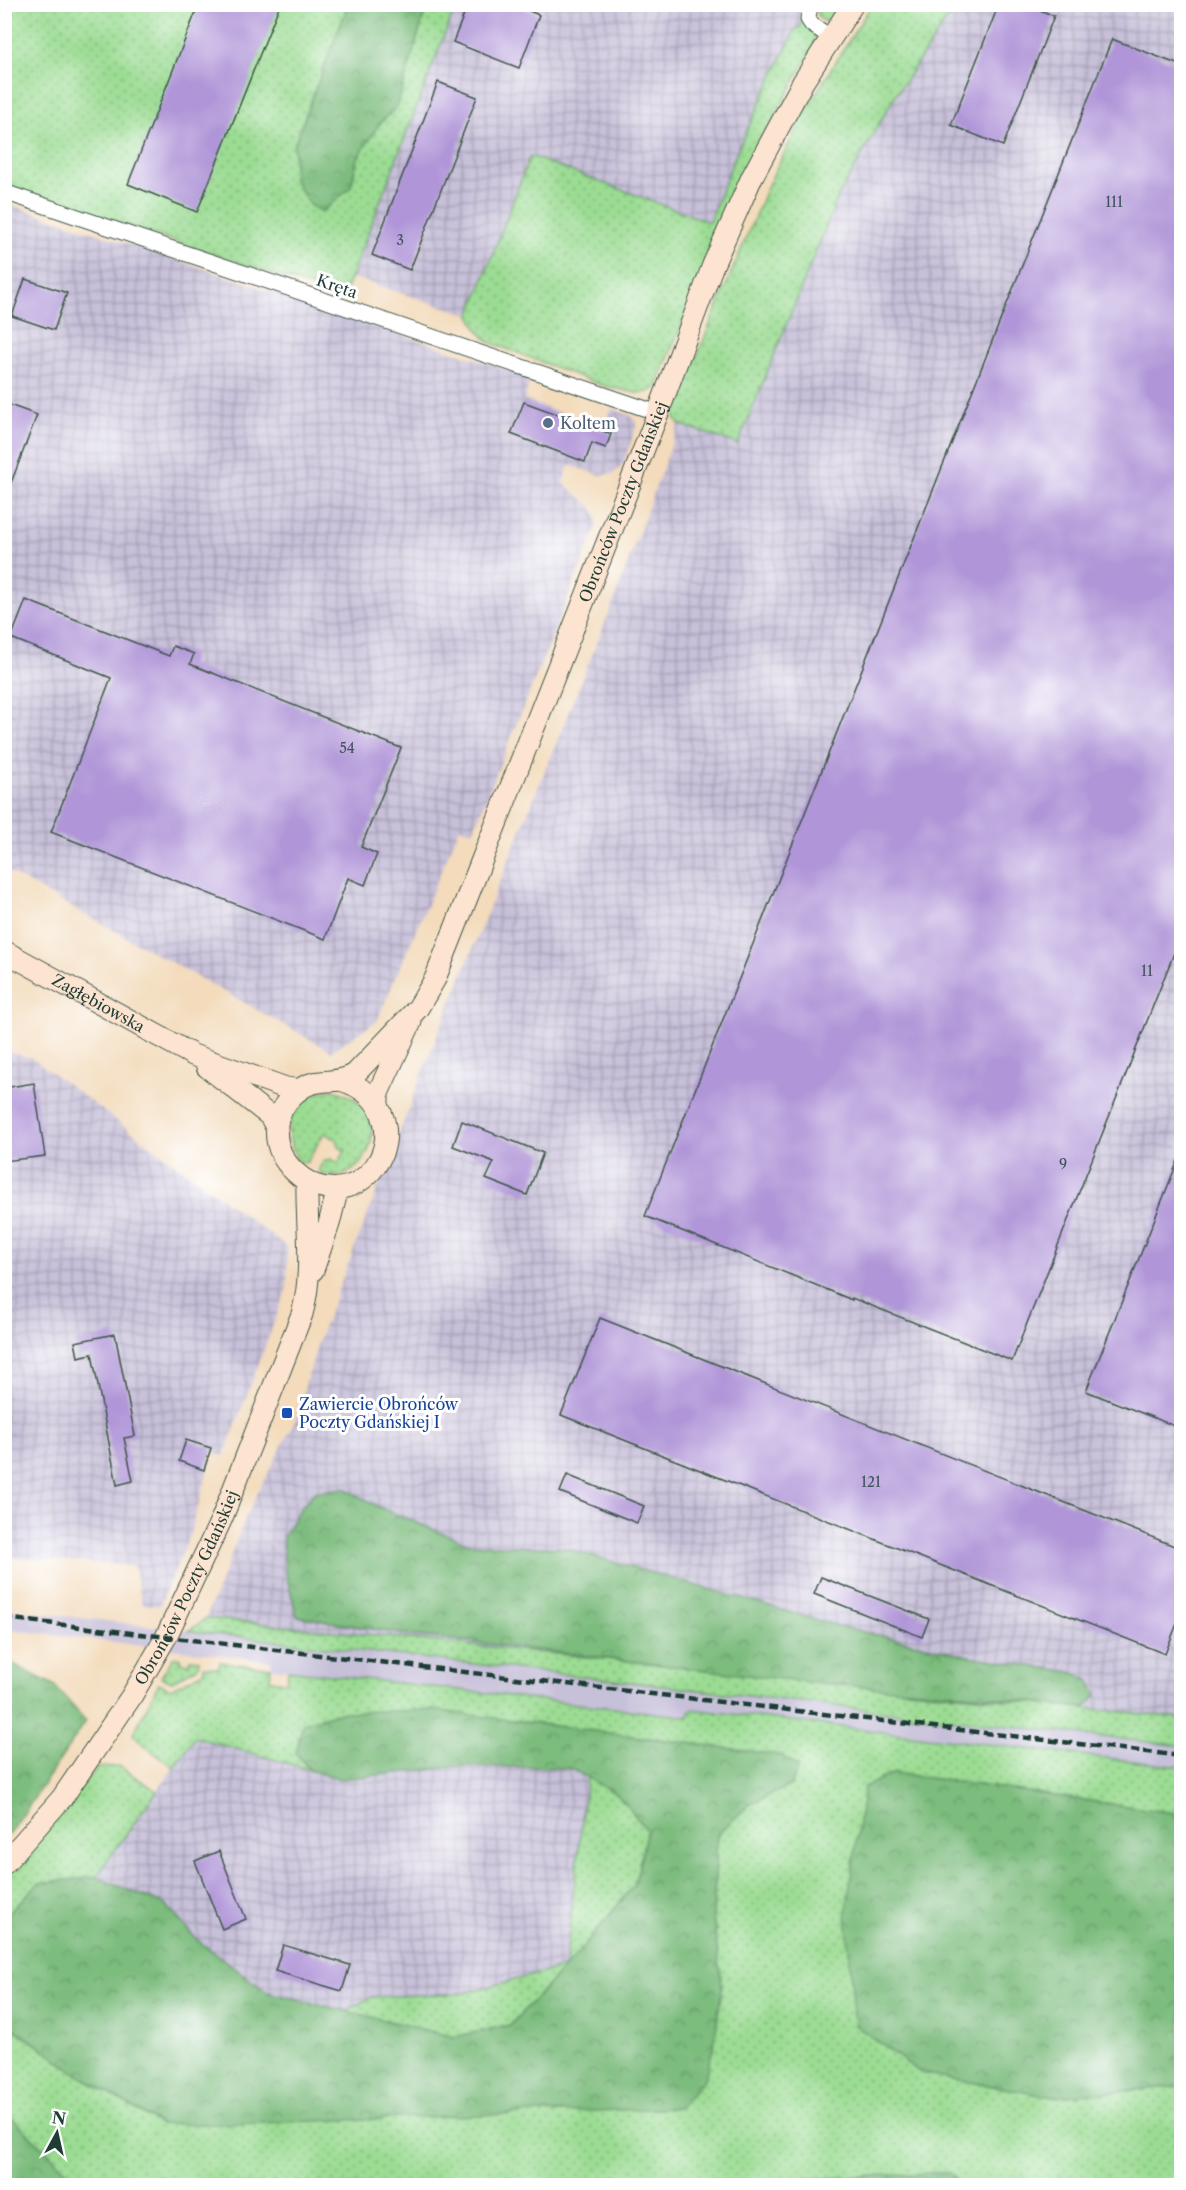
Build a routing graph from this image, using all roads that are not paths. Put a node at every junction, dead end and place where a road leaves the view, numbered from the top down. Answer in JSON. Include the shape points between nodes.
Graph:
{"nodes":[{"id":1,"x":810,"y":4,"type":"edge"},
{"id":2,"x":853,"y":4,"type":"edge"},
{"id":3,"x":831,"y":37,"type":"junction"},
{"id":4,"x":4,"y":192,"type":"edge"},
{"id":5,"x":658,"y":413,"type":"junction"},
{"id":6,"x":4,"y":951,"type":"edge"},
{"id":7,"x":418,"y":1008,"type":"junction"},
{"id":8,"x":192,"y":1055,"type":"junction"},
{"id":9,"x":340,"y":1080,"type":"junction"},
{"id":10,"x":299,"y":1090,"type":"junction"},
{"id":11,"x":378,"y":1105,"type":"junction"},
{"id":12,"x":277,"y":1129,"type":"junction"},
{"id":13,"x":308,"y":1182,"type":"junction"},
{"id":14,"x":338,"y":1188,"type":"junction"},
{"id":15,"x":309,"y":1279,"type":"junction"},
{"id":16,"x":4,"y":1864,"type":"edge"}],
"edges":[{"from":1,"to":3,"type":"street","via":[[808,19]]},
{"from":2,"to":3,"type":"main road","name":"Obrońców Poczty Gdańskiej"},
{"from":3,"to":5,"type":"main road","name":"Obrońców Poczty Gdańskiej","via":[[752,177],[713,265]]},
{"from":4,"to":5,"type":"street","name":"Kręta"},
{"from":5,"to":7,"type":"main road","name":"Obrońców Poczty Gdańskiej","via":[[435,979]]},
{"from":6,"to":8,"type":"main road","name":"Zagłębiowska"},
{"from":7,"to":9,"type":"main road","name":"Obrońców Poczty Gdańskiej","via":[[355,1074]]},
{"from":7,"to":11,"type":"main road","name":"Obrońców Poczty Gdańskiej","via":[[378,1093]]},
{"from":8,"to":10,"type":"main road","name":"Zagłębiowska"},
{"from":8,"to":12,"type":"main road","name":"Zagłębiowska","via":[[270,1116]]},
{"from":9,"to":10,"type":"main road","via":[[324,1080]]},
{"from":9,"to":11,"type":"main road","via":[[366,1091]]},
{"from":10,"to":12,"type":"main road","via":[[286,1104]]},
{"from":11,"to":14,"type":"main road","via":[[386,1131],[379,1160],[364,1177]]},
{"from":12,"to":13,"type":"main road","via":[[277,1142],[288,1166]]},
{"from":13,"to":14,"type":"main road"},
{"from":13,"to":15,"type":"main road","name":"Obrońców Poczty Gdańskiej"},
{"from":14,"to":15,"type":"main road","name":"Obrońców Poczty Gdańskiej"},
{"from":15,"to":16,"type":"main road","name":"Obrońców Poczty Gdańskiej","via":[[302,1314],[222,1518],[166,1637],[135,1692],[62,1798]]}]}
